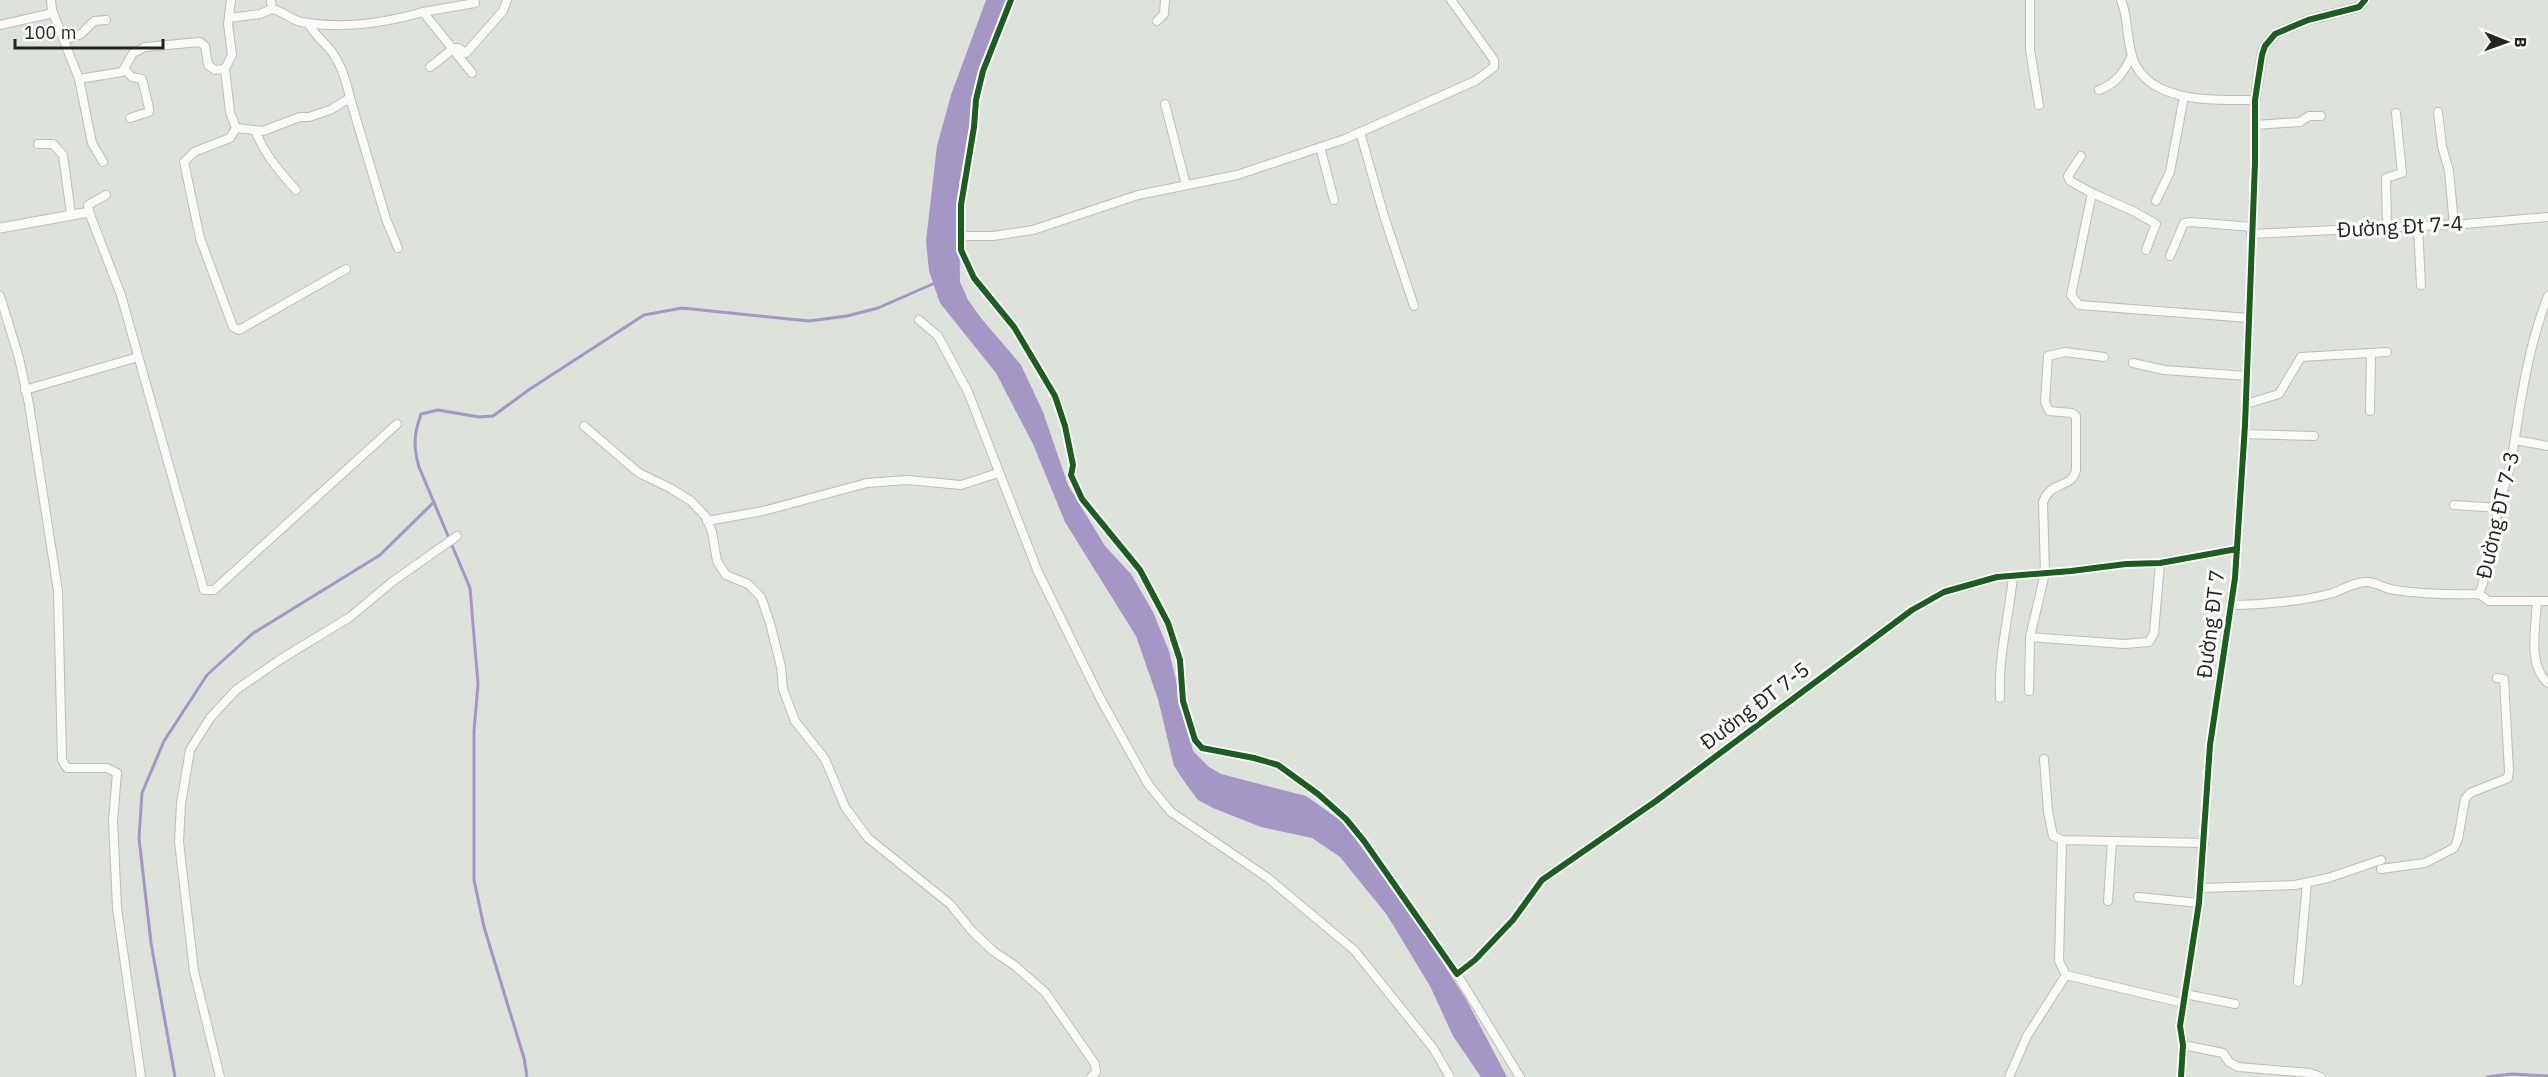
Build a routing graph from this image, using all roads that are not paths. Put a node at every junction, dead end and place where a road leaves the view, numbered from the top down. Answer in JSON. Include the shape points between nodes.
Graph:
{"nodes":[{"id":1,"x":51,"y":0,"type":"edge"},
{"id":2,"x":231,"y":0,"type":"edge"},
{"id":3,"x":507,"y":0,"type":"edge"},
{"id":4,"x":1011,"y":0,"type":"edge"},
{"id":5,"x":1165,"y":0,"type":"edge"},
{"id":6,"x":1451,"y":0,"type":"edge"},
{"id":7,"x":2030,"y":0,"type":"edge"},
{"id":8,"x":2121,"y":0,"type":"edge"},
{"id":9,"x":2365,"y":0,"type":"edge"},
{"id":10,"x":476,"y":3,"type":"dead end"},
{"id":11,"x":271,"y":4,"type":"edge"},
{"id":12,"x":423,"y":12,"type":"junction"},
{"id":13,"x":53,"y":14,"type":"junction"},
{"id":14,"x":229,"y":18,"type":"junction"},
{"id":15,"x":106,"y":20,"type":"dead end"},
{"id":16,"x":1157,"y":21,"type":"dead end"},
{"id":17,"x":308,"y":23,"type":"junction"},
{"id":18,"x":0,"y":25,"type":"edge"},
{"id":19,"x":64,"y":40,"type":"junction"},
{"id":20,"x":454,"y":48,"type":"junction"},
{"id":21,"x":2132,"y":56,"type":"junction"},
{"id":22,"x":430,"y":67,"type":"dead end"},
{"id":23,"x":124,"y":69,"type":"junction"},
{"id":24,"x":225,"y":69,"type":"junction"},
{"id":25,"x":472,"y":73,"type":"dead end"},
{"id":26,"x":79,"y":79,"type":"junction"},
{"id":27,"x":2099,"y":90,"type":"dead end"},
{"id":28,"x":2184,"y":96,"type":"junction"},
{"id":29,"x":350,"y":98,"type":"junction"},
{"id":30,"x":2255,"y":100,"type":"junction"},
{"id":31,"x":1165,"y":104,"type":"dead end"},
{"id":32,"x":2039,"y":105,"type":"dead end"},
{"id":33,"x":2438,"y":112,"type":"dead end"},
{"id":34,"x":2396,"y":113,"type":"dead end"},
{"id":35,"x":2321,"y":116,"type":"dead end"},
{"id":36,"x":130,"y":118,"type":"dead end"},
{"id":37,"x":2255,"y":125,"type":"junction"},
{"id":38,"x":236,"y":128,"type":"junction"},
{"id":39,"x":255,"y":130,"type":"junction"},
{"id":40,"x":1360,"y":132,"type":"junction"},
{"id":41,"x":38,"y":144,"type":"dead end"},
{"id":42,"x":1320,"y":147,"type":"junction"},
{"id":43,"x":2081,"y":156,"type":"dead end"},
{"id":44,"x":103,"y":162,"type":"dead end"},
{"id":45,"x":1186,"y":185,"type":"junction"},
{"id":46,"x":296,"y":190,"type":"dead end"},
{"id":47,"x":2092,"y":193,"type":"junction"},
{"id":48,"x":106,"y":195,"type":"dead end"},
{"id":49,"x":1334,"y":200,"type":"dead end"},
{"id":50,"x":2156,"y":201,"type":"dead end"},
{"id":51,"x":89,"y":212,"type":"junction"},
{"id":52,"x":71,"y":214,"type":"junction"},
{"id":53,"x":2548,"y":217,"type":"edge"},
{"id":54,"x":2454,"y":224,"type":"junction"},
{"id":55,"x":2418,"y":226,"type":"junction"},
{"id":56,"x":0,"y":228,"type":"edge"},
{"id":57,"x":2387,"y":228,"type":"junction"},
{"id":58,"x":2252,"y":230,"type":"junction"},
{"id":59,"x":961,"y":236,"type":"junction"},
{"id":60,"x":398,"y":248,"type":"dead end"},
{"id":61,"x":2146,"y":250,"type":"dead end"},
{"id":62,"x":2170,"y":256,"type":"dead end"},
{"id":63,"x":346,"y":269,"type":"dead end"},
{"id":64,"x":2421,"y":285,"type":"dead end"},
{"id":65,"x":0,"y":296,"type":"edge"},
{"id":66,"x":2548,"y":296,"type":"edge"},
{"id":67,"x":1414,"y":306,"type":"dead end"},
{"id":68,"x":2249,"y":318,"type":"junction"},
{"id":69,"x":919,"y":320,"type":"dead end"},
{"id":70,"x":2387,"y":352,"type":"dead end"},
{"id":71,"x":2371,"y":353,"type":"junction"},
{"id":72,"x":138,"y":357,"type":"junction"},
{"id":73,"x":2104,"y":357,"type":"dead end"},
{"id":74,"x":2133,"y":363,"type":"dead end"},
{"id":75,"x":2247,"y":376,"type":"junction"},
{"id":76,"x":25,"y":390,"type":"junction"},
{"id":77,"x":2246,"y":404,"type":"junction"},
{"id":78,"x":2370,"y":411,"type":"dead end"},
{"id":79,"x":397,"y":424,"type":"dead end"},
{"id":80,"x":584,"y":426,"type":"dead end"},
{"id":81,"x":2244,"y":434,"type":"junction"},
{"id":82,"x":2314,"y":436,"type":"dead end"},
{"id":83,"x":2515,"y":440,"type":"junction"},
{"id":84,"x":2548,"y":446,"type":"edge"},
{"id":85,"x":998,"y":473,"type":"junction"},
{"id":86,"x":2454,"y":505,"type":"dead end"},
{"id":87,"x":2500,"y":508,"type":"junction"},
{"id":88,"x":707,"y":521,"type":"junction"},
{"id":89,"x":458,"y":536,"type":"dead end"},
{"id":90,"x":2237,"y":549,"type":"junction"},
{"id":91,"x":2160,"y":563,"type":"junction"},
{"id":92,"x":2045,"y":573,"type":"junction"},
{"id":93,"x":2013,"y":576,"type":"junction"},
{"id":94,"x":2479,"y":594,"type":"junction"},
{"id":95,"x":2537,"y":601,"type":"junction"},
{"id":96,"x":2548,"y":601,"type":"edge"},
{"id":97,"x":2231,"y":604,"type":"junction"},
{"id":98,"x":2030,"y":637,"type":"junction"},
{"id":99,"x":2497,"y":678,"type":"dead end"},
{"id":100,"x":2548,"y":683,"type":"edge"},
{"id":101,"x":2029,"y":691,"type":"dead end"},
{"id":102,"x":2000,"y":698,"type":"dead end"},
{"id":103,"x":2044,"y":759,"type":"dead end"},
{"id":104,"x":2062,"y":840,"type":"junction"},
{"id":105,"x":2112,"y":841,"type":"junction"},
{"id":106,"x":2204,"y":843,"type":"junction"},
{"id":107,"x":2307,"y":883,"type":"junction"},
{"id":108,"x":2201,"y":888,"type":"junction"},
{"id":109,"x":2138,"y":897,"type":"dead end"},
{"id":110,"x":2108,"y":901,"type":"dead end"},
{"id":111,"x":2199,"y":903,"type":"junction"},
{"id":112,"x":1457,"y":974,"type":"junction"},
{"id":113,"x":2066,"y":975,"type":"junction"},
{"id":114,"x":2298,"y":982,"type":"dead end"},
{"id":115,"x":2185,"y":994,"type":"junction"},
{"id":116,"x":2183,"y":1004,"type":"junction"},
{"id":117,"x":2235,"y":1004,"type":"dead end"},
{"id":118,"x":2183,"y":1045,"type":"junction"},
{"id":119,"x":141,"y":1077,"type":"edge"},
{"id":120,"x":220,"y":1077,"type":"edge"},
{"id":121,"x":1091,"y":1077,"type":"edge"},
{"id":122,"x":1450,"y":1077,"type":"edge"},
{"id":123,"x":1520,"y":1077,"type":"edge"},
{"id":124,"x":2009,"y":1077,"type":"edge"},
{"id":125,"x":2181,"y":1077,"type":"edge"},
{"id":126,"x":2321,"y":1077,"type":"edge"}],
"edges":[{"from":1,"to":13,"type":"street"},
{"from":2,"to":14,"type":"street"},
{"from":3,"to":20,"type":"street","via":[[504,11],[466,53]]},
{"from":4,"to":59,"type":"street","via":[[976,99],[961,205]]},
{"from":5,"to":16,"type":"street","via":[[1164,14]]},
{"from":6,"to":40,"type":"street","via":[[1494,60],[1494,67],[1475,81]]},
{"from":7,"to":32,"type":"street","via":[[2030,50]]},
{"from":8,"to":21,"type":"street"},
{"from":9,"to":30,"type":"street","via":[[2360,7],[2308,20],[2275,34],[2262,55]]},
{"from":10,"to":12,"type":"street"},
{"from":11,"to":14,"type":"street","via":[[260,14]]},
{"from":11,"to":17,"type":"street","via":[[297,22]]},
{"from":12,"to":17,"type":"street","via":[[390,21]]},
{"from":12,"to":20,"type":"street"},
{"from":13,"to":18,"type":"street"},
{"from":13,"to":19,"type":"street"},
{"from":14,"to":24,"type":"street","via":[[232,55]]},
{"from":15,"to":19,"type":"street","via":[[94,21],[81,34]]},
{"from":17,"to":29,"type":"street","via":[[333,55],[345,77]]},
{"from":19,"to":26,"type":"street"},
{"from":20,"to":22,"type":"street"},
{"from":20,"to":25,"type":"street"},
{"from":21,"to":27,"type":"street","via":[[2122,75]]},
{"from":21,"to":28,"type":"street","via":[[2137,70],[2157,86]]},
{"from":23,"to":24,"type":"street","via":[[133,53],[145,47],[200,42],[205,46],[208,65],[215,70]]},
{"from":23,"to":26,"type":"street"},
{"from":23,"to":36,"type":"street","via":[[132,77],[142,79],[149,108],[149,112]]},
{"from":24,"to":38,"type":"street"},
{"from":26,"to":44,"type":"street","via":[[92,143]]},
{"from":28,"to":30,"type":"street"},
{"from":28,"to":50,"type":"street","via":[[2170,172]]},
{"from":29,"to":39,"type":"street","via":[[330,110]]},
{"from":29,"to":60,"type":"street"},
{"from":30,"to":37,"type":"street","name":"Đường ĐT 7"},
{"from":31,"to":45,"type":"street"},
{"from":33,"to":54,"type":"street"},
{"from":34,"to":57,"type":"street","via":[[2402,173],[2386,178]]},
{"from":35,"to":37,"type":"street","via":[[2309,116],[2300,122]]},
{"from":37,"to":58,"type":"street","name":"Đường ĐT 7"},
{"from":38,"to":39,"type":"street"},
{"from":38,"to":63,"type":"street","via":[[230,138],[194,152],[184,162],[200,238],[233,327],[239,330]]},
{"from":39,"to":46,"type":"street","via":[[276,167]]},
{"from":40,"to":42,"type":"street"},
{"from":40,"to":67,"type":"street"},
{"from":41,"to":52,"type":"street","via":[[52,144],[63,154]]},
{"from":42,"to":45,"type":"street","via":[[1237,175]]},
{"from":42,"to":49,"type":"street"},
{"from":43,"to":47,"type":"street","via":[[2068,176]]},
{"from":45,"to":59,"type":"street","via":[[1138,195],[1033,230]]},
{"from":47,"to":61,"type":"street","via":[[2156,224]]},
{"from":47,"to":68,"type":"street","via":[[2071,295],[2079,305]]},
{"from":48,"to":51,"type":"street","via":[[88,205]]},
{"from":51,"to":52,"type":"street"},
{"from":51,"to":72,"type":"street","via":[[121,296]]},
{"from":52,"to":56,"type":"street"},
{"from":53,"to":54,"type":"street","name":"Đường Đt 7-4"},
{"from":54,"to":55,"type":"street","name":"Đường Đt 7-4"},
{"from":55,"to":57,"type":"street","name":"Đường Đt 7-4"},
{"from":55,"to":64,"type":"street"},
{"from":57,"to":58,"type":"street","name":"Đường Đt 7-4"},
{"from":58,"to":62,"type":"street","name":"Đường Đt 7-4","via":[[2184,224]]},
{"from":58,"to":68,"type":"street","name":"Đường ĐT 7"},
{"from":59,"to":112,"type":"street","via":[[961,250],[974,278],[1014,327],[1055,396],[1073,465],[1071,475],[1082,499],[1140,570],[1168,623],[1178,652],[1183,701],[1195,740],[1202,748],[1278,765],[1346,819]]},
{"from":65,"to":76,"type":"street"},
{"from":66,"to":83,"type":"street","name":"Đường ĐT 7-3","via":[[2516,418]]},
{"from":68,"to":75,"type":"street","name":"Đường ĐT 7"},
{"from":69,"to":85,"type":"street","via":[[938,336],[968,392]]},
{"from":70,"to":71,"type":"street"},
{"from":71,"to":77,"type":"street","via":[[2301,357],[2279,394]]},
{"from":71,"to":78,"type":"street"},
{"from":72,"to":76,"type":"street"},
{"from":72,"to":79,"type":"street","via":[[204,590],[214,590]]},
{"from":73,"to":92,"type":"street","via":[[2065,352],[2048,356],[2045,402],[2049,411],[2076,416],[2078,435],[2075,476],[2053,487],[2043,502]]},
{"from":74,"to":75,"type":"street","via":[[2163,370]]},
{"from":75,"to":77,"type":"street","name":"Đường ĐT 7"},
{"from":76,"to":119,"type":"street","via":[[58,591],[60,754],[67,768],[107,768],[117,773],[113,821],[117,908]]},
{"from":77,"to":81,"type":"street","name":"Đường ĐT 7"},
{"from":80,"to":88,"type":"street","via":[[639,473],[691,501]]},
{"from":81,"to":82,"type":"street"},
{"from":81,"to":90,"type":"street","name":"Đường ĐT 7"},
{"from":83,"to":84,"type":"street"},
{"from":83,"to":87,"type":"street","name":"Đường ĐT 7-3"},
{"from":85,"to":88,"type":"street","via":[[961,485],[907,480],[867,483],[763,511]]},
{"from":85,"to":122,"type":"street","via":[[1038,572],[1148,784],[1171,812],[1268,878],[1354,950],[1433,1048]]},
{"from":86,"to":87,"type":"street"},
{"from":87,"to":94,"type":"street","name":"Đường ĐT 7-3"},
{"from":88,"to":121,"type":"street","via":[[717,561],[726,575],[748,584],[761,597],[781,667],[783,689],[795,721],[825,759],[845,807],[867,838],[950,904],[993,951],[1045,992],[1095,1064],[1096,1072]]},
{"from":89,"to":120,"type":"street","via":[[350,617],[236,690],[210,718],[190,750],[179,842],[194,971]]},
{"from":90,"to":91,"type":"street","name":"Đường ĐT 7-5"},
{"from":90,"to":97,"type":"street","name":"Đường ĐT 7"},
{"from":91,"to":92,"type":"street","name":"Đường ĐT 7-5"},
{"from":91,"to":98,"type":"street","via":[[2154,633],[2149,642],[2124,644]]},
{"from":92,"to":93,"type":"street","name":"Đường ĐT 7-5"},
{"from":92,"to":98,"type":"street"},
{"from":93,"to":102,"type":"street","via":[[2010,614],[2004,627]]},
{"from":93,"to":112,"type":"street","name":"Đường ĐT 7-5","via":[[1944,591],[1912,610],[1656,801],[1542,880],[1513,920]]},
{"from":94,"to":95,"type":"street","via":[[2489,601]]},
{"from":94,"to":97,"type":"street","name":"Đường ĐT 7-3","via":[[2394,590],[2368,582],[2323,594],[2253,605]]},
{"from":95,"to":96,"type":"street"},
{"from":95,"to":100,"type":"street","via":[[2536,662],[2540,676]]},
{"from":97,"to":106,"type":"street","name":"Đường ĐT 7","via":[[2210,745]]},
{"from":98,"to":101,"type":"street"},
{"from":99,"to":107,"type":"street","via":[[2504,679],[2510,771],[2508,778],[2464,799],[2454,848],[2425,863],[2381,865]]},
{"from":103,"to":104,"type":"street","via":[[2053,836]]},
{"from":104,"to":105,"type":"street"},
{"from":104,"to":113,"type":"street","via":[[2059,961]]},
{"from":105,"to":106,"type":"street"},
{"from":105,"to":110,"type":"street"},
{"from":106,"to":108,"type":"street","name":"Đường ĐT 7"},
{"from":107,"to":108,"type":"street"},
{"from":107,"to":114,"type":"street"},
{"from":108,"to":111,"type":"street","name":"Đường ĐT 7"},
{"from":109,"to":111,"type":"street"},
{"from":111,"to":115,"type":"street","name":"Đường ĐT 7"},
{"from":112,"to":123,"type":"street"},
{"from":113,"to":116,"type":"street"},
{"from":113,"to":124,"type":"street","via":[[2027,1035]]},
{"from":115,"to":116,"type":"street","name":"Đường ĐT 7"},
{"from":115,"to":117,"type":"street"},
{"from":116,"to":118,"type":"street","name":"Đường ĐT 7"},
{"from":118,"to":125,"type":"street","name":"Đường ĐT 7"},
{"from":118,"to":126,"type":"street","via":[[2223,1053],[2238,1067]]}]}
